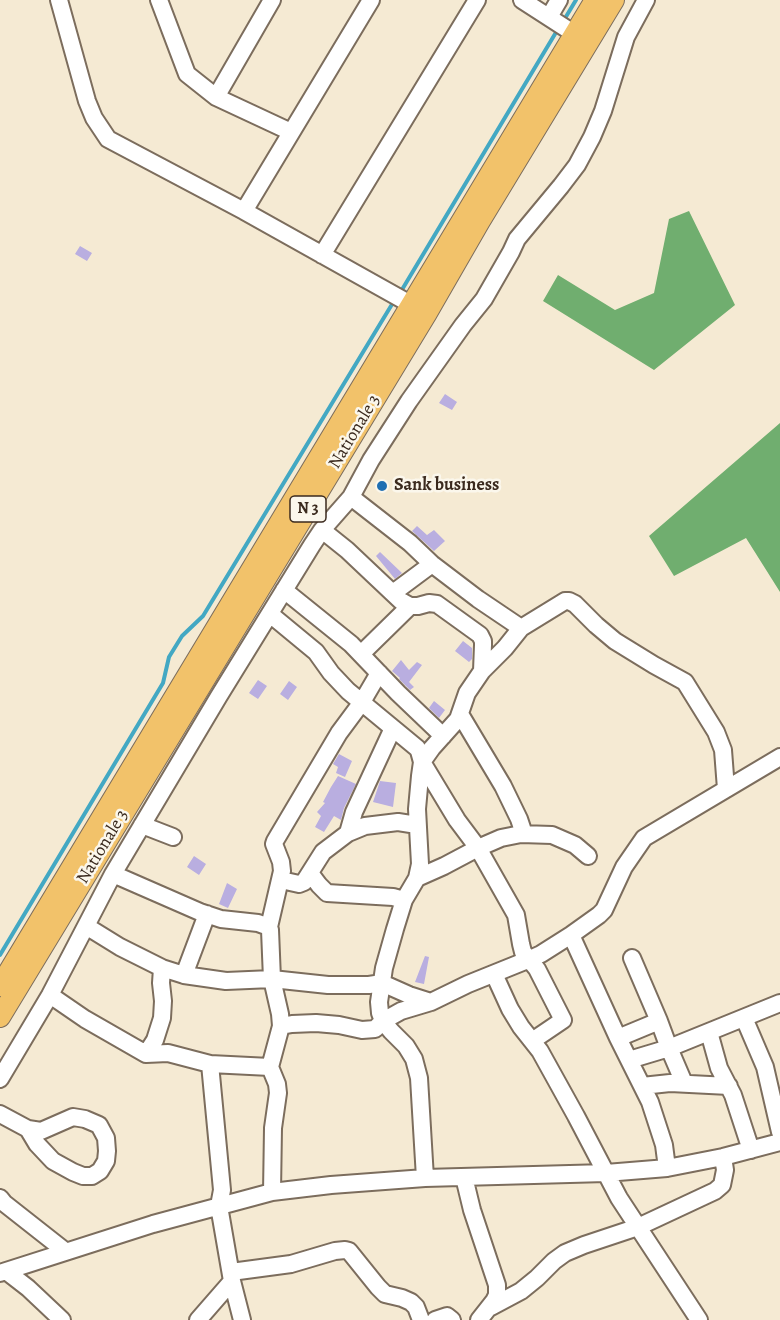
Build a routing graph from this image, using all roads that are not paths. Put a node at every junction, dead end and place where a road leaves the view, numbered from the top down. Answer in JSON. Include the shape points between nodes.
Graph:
{"nodes":[{"id":1,"x":59,"y":0,"type":"edge"},
{"id":2,"x":159,"y":0,"type":"edge"},
{"id":3,"x":272,"y":0,"type":"edge"},
{"id":4,"x":371,"y":0,"type":"edge"},
{"id":5,"x":477,"y":0,"type":"edge"},
{"id":6,"x":522,"y":0,"type":"edge"},
{"id":7,"x":559,"y":0,"type":"edge"},
{"id":8,"x":595,"y":0,"type":"edge"},
{"id":9,"x":614,"y":0,"type":"edge"},
{"id":10,"x":646,"y":0,"type":"edge"},
{"id":11,"x":549,"y":17,"type":"junction"},
{"id":12,"x":581,"y":39,"type":"junction"},
{"id":13,"x":216,"y":97,"type":"junction"},
{"id":14,"x":291,"y":132,"type":"junction"},
{"id":15,"x":244,"y":211,"type":"junction"},
{"id":16,"x":322,"y":255,"type":"junction"},
{"id":17,"x":419,"y":309,"type":"junction"},
{"id":18,"x":351,"y":497,"type":"junction"},
{"id":19,"x":322,"y":530,"type":"junction"},
{"id":20,"x":432,"y":564,"type":"junction"},
{"id":21,"x":284,"y":590,"type":"junction"},
{"id":22,"x":393,"y":593,"type":"junction"},
{"id":23,"x":470,"y":593,"type":"junction"},
{"id":24,"x":410,"y":606,"type":"junction"},
{"id":25,"x":270,"y":614,"type":"junction"},
{"id":26,"x":452,"y":614,"type":"junction"},
{"id":27,"x":521,"y":628,"type":"junction"},
{"id":28,"x":361,"y":654,"type":"junction"},
{"id":29,"x":482,"y":671,"type":"junction"},
{"id":30,"x":379,"y":673,"type":"junction"},
{"id":31,"x":362,"y":702,"type":"junction"},
{"id":32,"x":460,"y":714,"type":"junction"},
{"id":33,"x":393,"y":728,"type":"junction"},
{"id":34,"x":443,"y":736,"type":"junction"},
{"id":35,"x":780,"y":757,"type":"edge"},
{"id":36,"x":422,"y":762,"type":"junction"},
{"id":37,"x":726,"y":789,"type":"junction"},
{"id":38,"x":142,"y":825,"type":"junction"},
{"id":39,"x":417,"y":825,"type":"junction"},
{"id":40,"x":348,"y":833,"type":"junction"},
{"id":41,"x":524,"y":834,"type":"junction"},
{"id":42,"x":173,"y":837,"type":"dead end"},
{"id":43,"x":478,"y":848,"type":"junction"},
{"id":44,"x":588,"y":856,"type":"dead end"},
{"id":45,"x":310,"y":873,"type":"junction"},
{"id":46,"x":113,"y":874,"type":"junction"},
{"id":47,"x":417,"y":878,"type":"junction"},
{"id":48,"x":281,"y":880,"type":"junction"},
{"id":49,"x":404,"y":900,"type":"junction"},
{"id":50,"x":207,"y":914,"type":"junction"},
{"id":51,"x":87,"y":926,"type":"junction"},
{"id":52,"x":268,"y":927,"type":"junction"},
{"id":53,"x":571,"y":935,"type":"junction"},
{"id":54,"x":554,"y":946,"type":"junction"},
{"id":55,"x":579,"y":953,"type":"junction"},
{"id":56,"x":632,"y":958,"type":"dead end"},
{"id":57,"x":530,"y":959,"type":"junction"},
{"id":58,"x":162,"y":968,"type":"junction"},
{"id":59,"x":494,"y":974,"type":"junction"},
{"id":60,"x":184,"y":975,"type":"junction"},
{"id":61,"x":272,"y":978,"type":"junction"},
{"id":62,"x":382,"y":983,"type":"junction"},
{"id":63,"x":0,"y":986,"type":"edge"},
{"id":64,"x":50,"y":995,"type":"junction"},
{"id":65,"x":431,"y":1002,"type":"junction"},
{"id":66,"x":780,"y":1003,"type":"edge"},
{"id":67,"x":0,"y":1017,"type":"edge"},
{"id":68,"x":744,"y":1018,"type":"junction"},
{"id":69,"x":383,"y":1021,"type":"junction"},
{"id":70,"x":658,"y":1021,"type":"junction"},
{"id":71,"x":281,"y":1026,"type":"junction"},
{"id":72,"x":709,"y":1032,"type":"junction"},
{"id":73,"x":618,"y":1038,"type":"junction"},
{"id":74,"x":532,"y":1041,"type":"junction"},
{"id":75,"x":669,"y":1048,"type":"junction"},
{"id":76,"x":146,"y":1054,"type":"junction"},
{"id":77,"x":629,"y":1060,"type":"junction"},
{"id":78,"x":210,"y":1064,"type":"junction"},
{"id":79,"x":270,"y":1067,"type":"junction"},
{"id":80,"x":719,"y":1068,"type":"junction"},
{"id":81,"x":0,"y":1079,"type":"edge"},
{"id":82,"x":684,"y":1083,"type":"junction"},
{"id":83,"x":709,"y":1084,"type":"junction"},
{"id":84,"x":642,"y":1086,"type":"junction"},
{"id":85,"x":729,"y":1086,"type":"junction"},
{"id":86,"x":0,"y":1114,"type":"edge"},
{"id":87,"x":28,"y":1130,"type":"junction"},
{"id":88,"x":780,"y":1132,"type":"edge"},
{"id":89,"x":780,"y":1142,"type":"edge"},
{"id":90,"x":751,"y":1150,"type":"junction"},
{"id":91,"x":723,"y":1157,"type":"junction"},
{"id":92,"x":667,"y":1168,"type":"junction"},
{"id":93,"x":606,"y":1173,"type":"junction"},
{"id":94,"x":464,"y":1177,"type":"junction"},
{"id":95,"x":425,"y":1178,"type":"junction"},
{"id":96,"x":272,"y":1192,"type":"junction"},
{"id":97,"x":0,"y":1198,"type":"edge"},
{"id":98,"x":219,"y":1206,"type":"junction"},
{"id":99,"x":638,"y":1227,"type":"junction"},
{"id":100,"x":65,"y":1251,"type":"junction"},
{"id":101,"x":3,"y":1272,"type":"edge"},
{"id":102,"x":232,"y":1276,"type":"junction"},
{"id":103,"x":490,"y":1307,"type":"junction"},
{"id":104,"x":53,"y":1317,"type":"edge"},
{"id":105,"x":198,"y":1320,"type":"edge"},
{"id":106,"x":242,"y":1320,"type":"edge"},
{"id":107,"x":421,"y":1320,"type":"edge"},
{"id":108,"x":435,"y":1320,"type":"edge"},
{"id":109,"x":452,"y":1320,"type":"edge"},
{"id":110,"x":478,"y":1320,"type":"edge"},
{"id":111,"x":699,"y":1320,"type":"edge"}],
"edges":[{"from":1,"to":15,"type":"street","via":[[87,101],[108,139]]},
{"from":2,"to":13,"type":"street","via":[[187,74]]},
{"from":3,"to":13,"type":"street"},
{"from":4,"to":14,"type":"street"},
{"from":5,"to":16,"type":"street"},
{"from":6,"to":11,"type":"street"},
{"from":7,"to":11,"type":"street"},
{"from":8,"to":12,"type":"main road","name":"Nationale 3","number":"N 3"},
{"from":9,"to":12,"type":"main road","name":"Nationale 3","number":"N 3"},
{"from":10,"to":18,"type":"street","via":[[626,37],[603,111],[577,165],[517,239],[484,299],[409,401]]},
{"from":11,"to":12,"type":"street"},
{"from":12,"to":17,"type":"main road","name":"Nationale 3","number":"N 3"},
{"from":13,"to":14,"type":"street"},
{"from":14,"to":15,"type":"street"},
{"from":15,"to":16,"type":"street"},
{"from":16,"to":17,"type":"street"},
{"from":17,"to":63,"type":"main road","name":"Nationale 3","number":"N 3"},
{"from":17,"to":67,"type":"main road","name":"Nationale 3","number":"N 3"},
{"from":18,"to":19,"type":"street"},
{"from":18,"to":20,"type":"street"},
{"from":19,"to":21,"type":"street"},
{"from":19,"to":22,"type":"street"},
{"from":20,"to":22,"type":"street"},
{"from":20,"to":23,"type":"street"},
{"from":21,"to":25,"type":"street"},
{"from":21,"to":28,"type":"street"},
{"from":22,"to":24,"type":"street"},
{"from":23,"to":26,"type":"street"},
{"from":23,"to":27,"type":"street"},
{"from":24,"to":26,"type":"street","via":[[437,604]]},
{"from":24,"to":28,"type":"street"},
{"from":25,"to":31,"type":"street","via":[[316,652]]},
{"from":25,"to":38,"type":"street"},
{"from":26,"to":29,"type":"street","via":[[480,635]]},
{"from":27,"to":29,"type":"street"},
{"from":27,"to":37,"type":"street","via":[[569,601],[615,640],[685,682],[723,750]]},
{"from":28,"to":30,"type":"street"},
{"from":29,"to":32,"type":"street","via":[[467,693]]},
{"from":30,"to":31,"type":"street"},
{"from":30,"to":34,"type":"street"},
{"from":31,"to":33,"type":"street"},
{"from":31,"to":48,"type":"street","via":[[274,841],[282,866]]},
{"from":32,"to":34,"type":"street"},
{"from":32,"to":41,"type":"street","via":[[503,786]]},
{"from":33,"to":36,"type":"street","via":[[417,748]]},
{"from":33,"to":40,"type":"street"},
{"from":34,"to":36,"type":"street"},
{"from":35,"to":37,"type":"street"},
{"from":36,"to":39,"type":"street"},
{"from":36,"to":43,"type":"street"},
{"from":37,"to":53,"type":"street","via":[[644,838],[624,867],[604,910]]},
{"from":38,"to":42,"type":"street"},
{"from":38,"to":46,"type":"street"},
{"from":39,"to":40,"type":"street","via":[[398,822],[365,826]]},
{"from":39,"to":47,"type":"street"},
{"from":40,"to":45,"type":"street","via":[[323,852]]},
{"from":41,"to":43,"type":"street"},
{"from":41,"to":44,"type":"street","via":[[552,835]]},
{"from":43,"to":47,"type":"street"},
{"from":43,"to":57,"type":"street","via":[[516,915],[520,944]]},
{"from":45,"to":48,"type":"street","via":[[301,883]]},
{"from":45,"to":49,"type":"street","via":[[327,893]]},
{"from":46,"to":50,"type":"street"},
{"from":46,"to":51,"type":"street"},
{"from":47,"to":49,"type":"street"},
{"from":48,"to":52,"type":"street"},
{"from":49,"to":62,"type":"street"},
{"from":50,"to":52,"type":"street"},
{"from":50,"to":60,"type":"street"},
{"from":51,"to":58,"type":"street"},
{"from":51,"to":64,"type":"street"},
{"from":52,"to":61,"type":"street"},
{"from":53,"to":54,"type":"street"},
{"from":53,"to":55,"type":"street"},
{"from":54,"to":55,"type":"street"},
{"from":54,"to":57,"type":"street"},
{"from":55,"to":73,"type":"street"},
{"from":56,"to":70,"type":"street"},
{"from":57,"to":59,"type":"street"},
{"from":57,"to":74,"type":"street","via":[[563,1020]]},
{"from":58,"to":60,"type":"street"},
{"from":58,"to":76,"type":"street","via":[[162,1018]]},
{"from":59,"to":65,"type":"street"},
{"from":59,"to":74,"type":"street","via":[[510,1009]]},
{"from":60,"to":61,"type":"street","via":[[226,981]]},
{"from":61,"to":62,"type":"street","via":[[328,985]]},
{"from":61,"to":71,"type":"street"},
{"from":62,"to":65,"type":"street"},
{"from":62,"to":69,"type":"street","via":[[379,1007]]},
{"from":64,"to":76,"type":"street"},
{"from":64,"to":81,"type":"street"},
{"from":65,"to":69,"type":"street"},
{"from":66,"to":68,"type":"street"},
{"from":68,"to":72,"type":"street"},
{"from":68,"to":88,"type":"street","via":[[765,1067]]},
{"from":69,"to":71,"type":"street","via":[[368,1030],[316,1023]]},
{"from":69,"to":95,"type":"street","via":[[414,1059],[419,1078]]},
{"from":70,"to":73,"type":"street"},
{"from":70,"to":75,"type":"street"},
{"from":71,"to":79,"type":"street"},
{"from":72,"to":75,"type":"street"},
{"from":72,"to":80,"type":"street"},
{"from":73,"to":77,"type":"street"},
{"from":74,"to":93,"type":"street"},
{"from":75,"to":77,"type":"street"},
{"from":75,"to":82,"type":"street"},
{"from":76,"to":78,"type":"street","via":[[168,1053]]},
{"from":77,"to":84,"type":"street"},
{"from":78,"to":79,"type":"street"},
{"from":78,"to":98,"type":"street","via":[[222,1190]]},
{"from":79,"to":96,"type":"street","via":[[278,1093]]},
{"from":80,"to":83,"type":"street"},
{"from":80,"to":85,"type":"street"},
{"from":82,"to":83,"type":"street"},
{"from":82,"to":84,"type":"street"},
{"from":83,"to":85,"type":"street"},
{"from":84,"to":92,"type":"street","via":[[664,1145]]},
{"from":85,"to":90,"type":"street"},
{"from":86,"to":87,"type":"street"},
{"from":87,"to":87,"type":"street","via":[[53,1161],[83,1176],[100,1171],[106,1161],[106,1138],[99,1125],[85,1119],[73,1117],[40,1131]]},
{"from":89,"to":90,"type":"street"},
{"from":90,"to":91,"type":"street"},
{"from":91,"to":92,"type":"street"},
{"from":91,"to":99,"type":"street","via":[[722,1185],[716,1191]]},
{"from":92,"to":93,"type":"street"},
{"from":93,"to":94,"type":"street"},
{"from":93,"to":99,"type":"street"},
{"from":94,"to":95,"type":"street"},
{"from":94,"to":103,"type":"street","via":[[497,1285],[497,1295]]},
{"from":95,"to":96,"type":"street"},
{"from":96,"to":98,"type":"street"},
{"from":97,"to":100,"type":"street"},
{"from":98,"to":100,"type":"street"},
{"from":98,"to":102,"type":"street"},
{"from":99,"to":103,"type":"street","via":[[565,1254],[521,1292]]},
{"from":99,"to":111,"type":"street"},
{"from":100,"to":101,"type":"street"},
{"from":101,"to":104,"type":"street","via":[[28,1288]]},
{"from":102,"to":105,"type":"street"},
{"from":102,"to":106,"type":"street"},
{"from":102,"to":107,"type":"street","via":[[345,1250],[385,1294],[416,1307]]},
{"from":103,"to":110,"type":"street"},
{"from":108,"to":109,"type":"street","via":[[447,1316]]}]}
